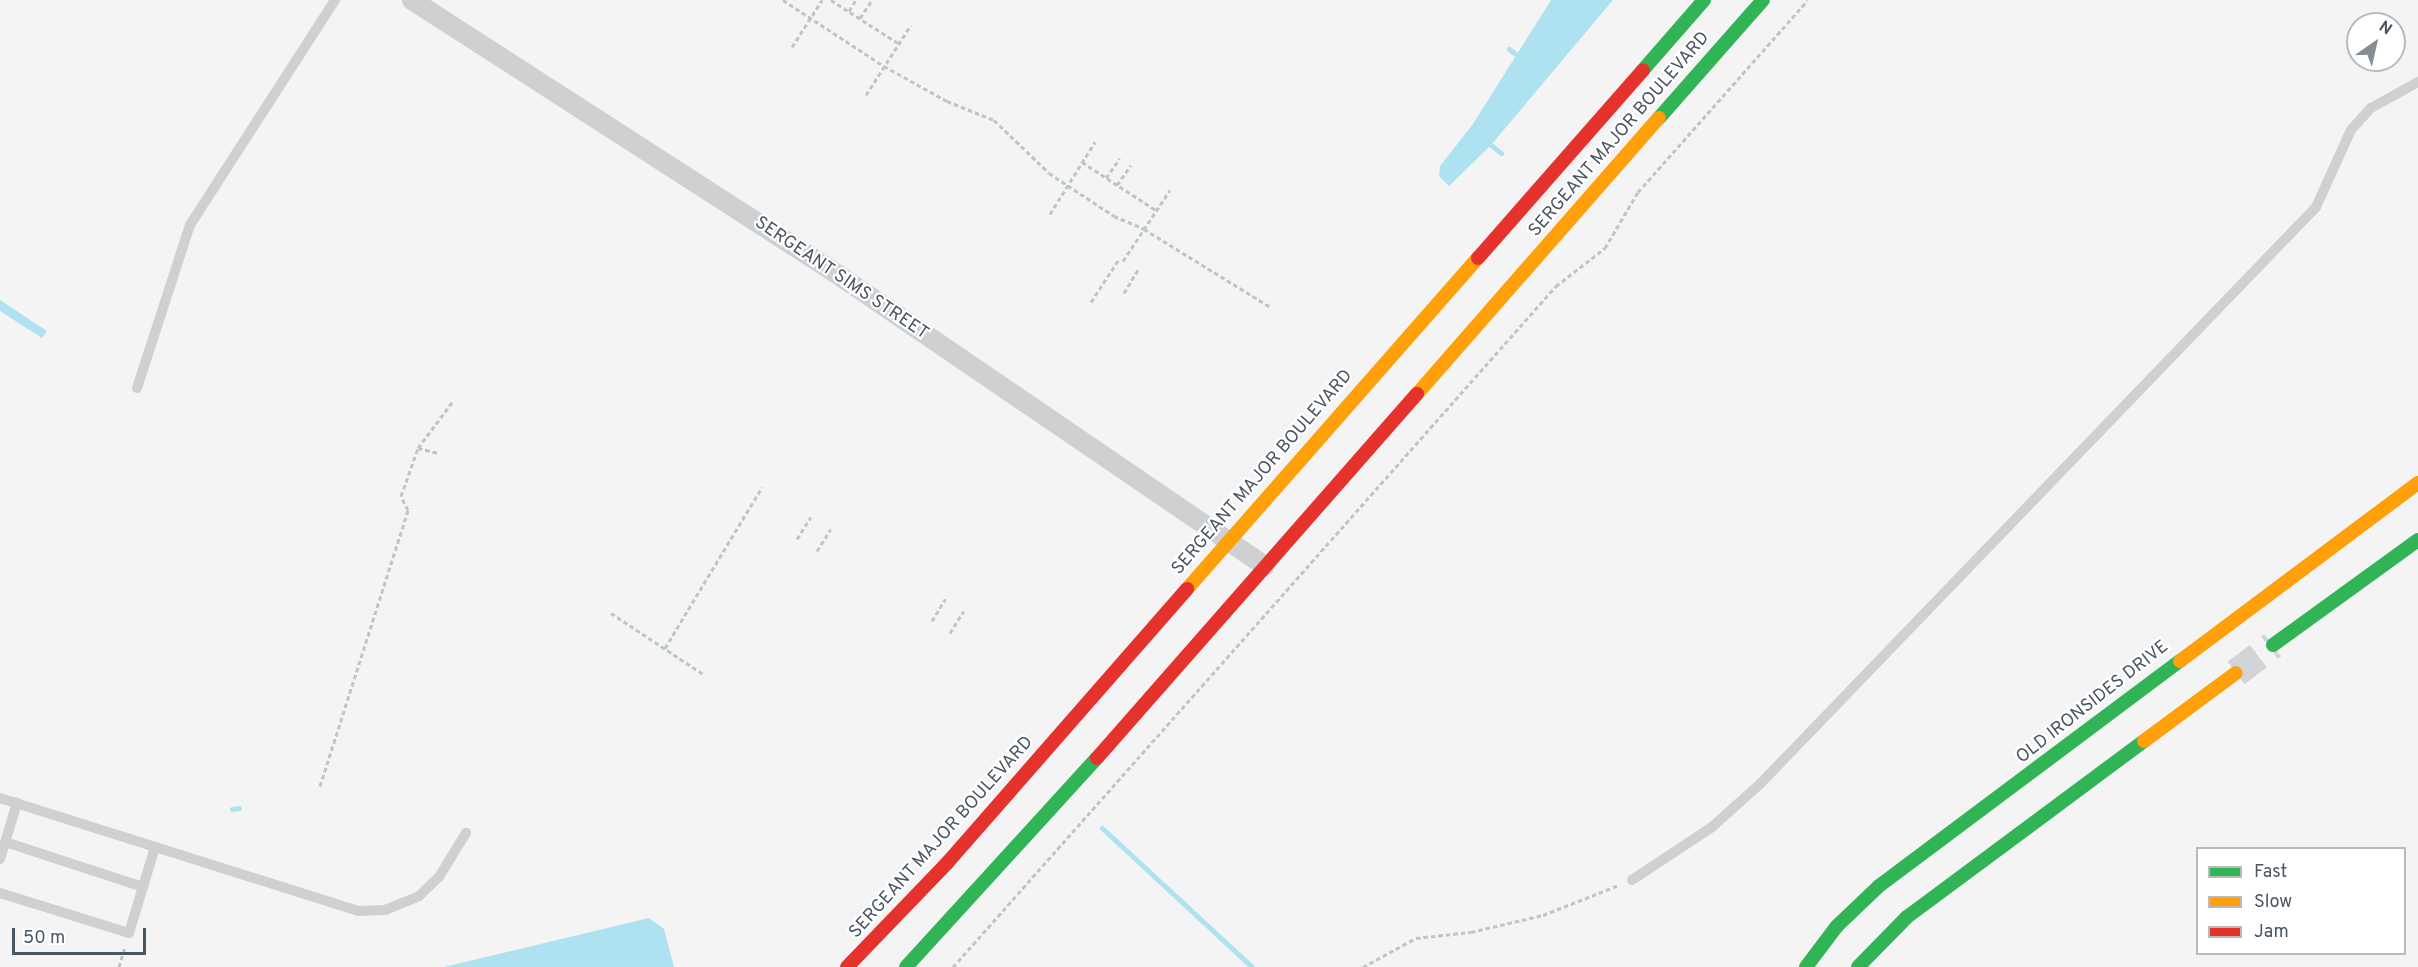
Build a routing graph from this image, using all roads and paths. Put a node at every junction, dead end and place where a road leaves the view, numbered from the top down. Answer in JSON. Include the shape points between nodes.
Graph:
{"nodes":[{"id":1,"x":335,"y":0,"type":"edge"},
{"id":2,"x":412,"y":0,"type":"edge"},
{"id":3,"x":783,"y":0,"type":"edge"},
{"id":4,"x":822,"y":0,"type":"edge"},
{"id":5,"x":831,"y":0,"type":"edge"},
{"id":6,"x":856,"y":0,"type":"edge"},
{"id":7,"x":872,"y":0,"type":"edge"},
{"id":8,"x":1704,"y":0,"type":"edge"},
{"id":9,"x":1763,"y":0,"type":"edge"},
{"id":10,"x":1808,"y":0,"type":"edge"},
{"id":11,"x":849,"y":11,"type":"junction"},
{"id":12,"x":810,"y":18,"type":"junction"},
{"id":13,"x":860,"y":18,"type":"junction"},
{"id":14,"x":910,"y":25,"type":"dead end"},
{"id":15,"x":898,"y":44,"type":"junction"},
{"id":16,"x":792,"y":47,"type":"dead end"},
{"id":17,"x":884,"y":66,"type":"junction"},
{"id":18,"x":2418,"y":82,"type":"edge"},
{"id":19,"x":866,"y":95,"type":"dead end"},
{"id":20,"x":1095,"y":142,"type":"dead end"},
{"id":21,"x":1120,"y":158,"type":"dead end"},
{"id":22,"x":1082,"y":162,"type":"junction"},
{"id":23,"x":1131,"y":165,"type":"dead end"},
{"id":24,"x":1106,"y":178,"type":"junction"},
{"id":25,"x":1068,"y":185,"type":"junction"},
{"id":26,"x":1117,"y":185,"type":"junction"},
{"id":27,"x":1170,"y":190,"type":"dead end"},
{"id":28,"x":1156,"y":210,"type":"junction"},
{"id":29,"x":1050,"y":214,"type":"dead end"},
{"id":30,"x":1144,"y":229,"type":"junction"},
{"id":31,"x":1138,"y":270,"type":"dead end"},
{"id":32,"x":1124,"y":292,"type":"dead end"},
{"id":33,"x":1090,"y":302,"type":"dead end"},
{"id":34,"x":1272,"y":308,"type":"dead end"},
{"id":35,"x":137,"y":388,"type":"dead end"},
{"id":36,"x":453,"y":401,"type":"dead end"},
{"id":37,"x":418,"y":448,"type":"junction"},
{"id":38,"x":438,"y":453,"type":"dead end"},
{"id":39,"x":2418,"y":483,"type":"edge"},
{"id":40,"x":762,"y":487,"type":"dead end"},
{"id":41,"x":812,"y":517,"type":"dead end"},
{"id":42,"x":831,"y":529,"type":"dead end"},
{"id":43,"x":797,"y":539,"type":"dead end"},
{"id":44,"x":1227,"y":540,"type":"junction"},
{"id":45,"x":2418,"y":540,"type":"edge"},
{"id":46,"x":817,"y":551,"type":"dead end"},
{"id":47,"x":1265,"y":566,"type":"junction"},
{"id":48,"x":945,"y":599,"type":"dead end"},
{"id":49,"x":964,"y":611,"type":"dead end"},
{"id":50,"x":611,"y":613,"type":"dead end"},
{"id":51,"x":932,"y":621,"type":"dead end"},
{"id":52,"x":950,"y":633,"type":"dead end"},
{"id":53,"x":2273,"y":645,"type":"tunnel mouth"},
{"id":54,"x":665,"y":648,"type":"junction"},
{"id":55,"x":2236,"y":673,"type":"tunnel mouth"},
{"id":56,"x":703,"y":674,"type":"dead end"},
{"id":57,"x":2081,"y":750,"type":"junction"},
{"id":58,"x":2099,"y":775,"type":"junction"},
{"id":59,"x":320,"y":786,"type":"dead end"},
{"id":60,"x":0,"y":798,"type":"edge"},
{"id":61,"x":17,"y":803,"type":"junction"},
{"id":62,"x":466,"y":833,"type":"dead end"},
{"id":63,"x":5,"y":842,"type":"junction"},
{"id":64,"x":155,"y":847,"type":"junction"},
{"id":65,"x":0,"y":859,"type":"edge"},
{"id":66,"x":1632,"y":880,"type":"joint"},
{"id":67,"x":143,"y":887,"type":"junction"},
{"id":68,"x":0,"y":893,"type":"edge"},
{"id":69,"x":129,"y":933,"type":"junction"},
{"id":70,"x":119,"y":967,"type":"edge"},
{"id":71,"x":847,"y":967,"type":"edge"},
{"id":72,"x":906,"y":967,"type":"edge"},
{"id":73,"x":953,"y":967,"type":"edge"},
{"id":74,"x":1363,"y":967,"type":"edge"},
{"id":75,"x":1806,"y":967,"type":"edge"},
{"id":76,"x":1858,"y":967,"type":"edge"}],
"edges":[{"from":1,"to":35,"type":"lane","via":[[190,225]]},
{"from":2,"to":44,"type":"street","name":"SERGEANT SIMS STREET","via":[[833,271]]},
{"from":3,"to":12,"type":"path"},
{"from":4,"to":12,"type":"path"},
{"from":5,"to":11,"type":"path"},
{"from":6,"to":11,"type":"path"},
{"from":7,"to":13,"type":"path"},
{"from":8,"to":44,"type":"street","name":"SERGEANT MAJOR BOULEVARD"},
{"from":9,"to":47,"type":"street","name":"SERGEANT MAJOR BOULEVARD"},
{"from":10,"to":73,"type":"path","via":[[1638,192],[1605,248],[1556,286]]},
{"from":11,"to":13,"type":"path"},
{"from":12,"to":16,"type":"path"},
{"from":12,"to":17,"type":"path"},
{"from":13,"to":15,"type":"path"},
{"from":14,"to":15,"type":"path"},
{"from":15,"to":17,"type":"path"},
{"from":17,"to":19,"type":"path"},
{"from":17,"to":25,"type":"path","via":[[948,101],[994,120]]},
{"from":18,"to":66,"type":"lane","via":[[2371,108],[2346,140],[2316,207],[1761,783],[1712,827]]},
{"from":20,"to":22,"type":"path"},
{"from":21,"to":24,"type":"path"},
{"from":22,"to":24,"type":"path"},
{"from":22,"to":25,"type":"path"},
{"from":23,"to":26,"type":"path"},
{"from":24,"to":26,"type":"path"},
{"from":25,"to":29,"type":"path"},
{"from":25,"to":30,"type":"path","via":[[1114,216]]},
{"from":26,"to":28,"type":"path"},
{"from":27,"to":28,"type":"path"},
{"from":28,"to":30,"type":"path"},
{"from":30,"to":33,"type":"path"},
{"from":30,"to":34,"type":"path"},
{"from":31,"to":32,"type":"path"},
{"from":36,"to":37,"type":"path"},
{"from":37,"to":38,"type":"path"},
{"from":37,"to":59,"type":"path","via":[[401,496],[408,510]]},
{"from":39,"to":57,"type":"street","name":"OLD IRONSIDES DRIVE","via":[[2193,648]]},
{"from":40,"to":54,"type":"path"},
{"from":41,"to":43,"type":"path"},
{"from":42,"to":46,"type":"path"},
{"from":44,"to":47,"type":"street","name":"SERGEANT SIMS STREET"},
{"from":44,"to":71,"type":"street","name":"SERGEANT MAJOR BOULEVARD","via":[[948,862]]},
{"from":45,"to":53,"type":"street"},
{"from":47,"to":72,"type":"street","name":"SERGEANT MAJOR BOULEVARD","via":[[1064,796]]},
{"from":48,"to":51,"type":"path"},
{"from":49,"to":52,"type":"path"},
{"from":50,"to":54,"type":"path"},
{"from":54,"to":56,"type":"path"},
{"from":55,"to":58,"type":"street"},
{"from":57,"to":58,"type":"street"},
{"from":57,"to":75,"type":"street","name":"OLD IRONSIDES DRIVE","via":[[1879,885],[1837,926]]},
{"from":58,"to":76,"type":"street","via":[[1907,917]]},
{"from":60,"to":61,"type":"lane"},
{"from":61,"to":63,"type":"lane"},
{"from":61,"to":64,"type":"lane"},
{"from":62,"to":64,"type":"lane","via":[[439,877],[419,896],[376,910],[358,911]]},
{"from":63,"to":65,"type":"lane"},
{"from":63,"to":67,"type":"lane"},
{"from":64,"to":67,"type":"lane"},
{"from":66,"to":74,"type":"path","via":[[1543,915],[1471,932],[1416,938]]},
{"from":67,"to":69,"type":"lane"},
{"from":68,"to":69,"type":"lane"},
{"from":69,"to":70,"type":"path"}]}
